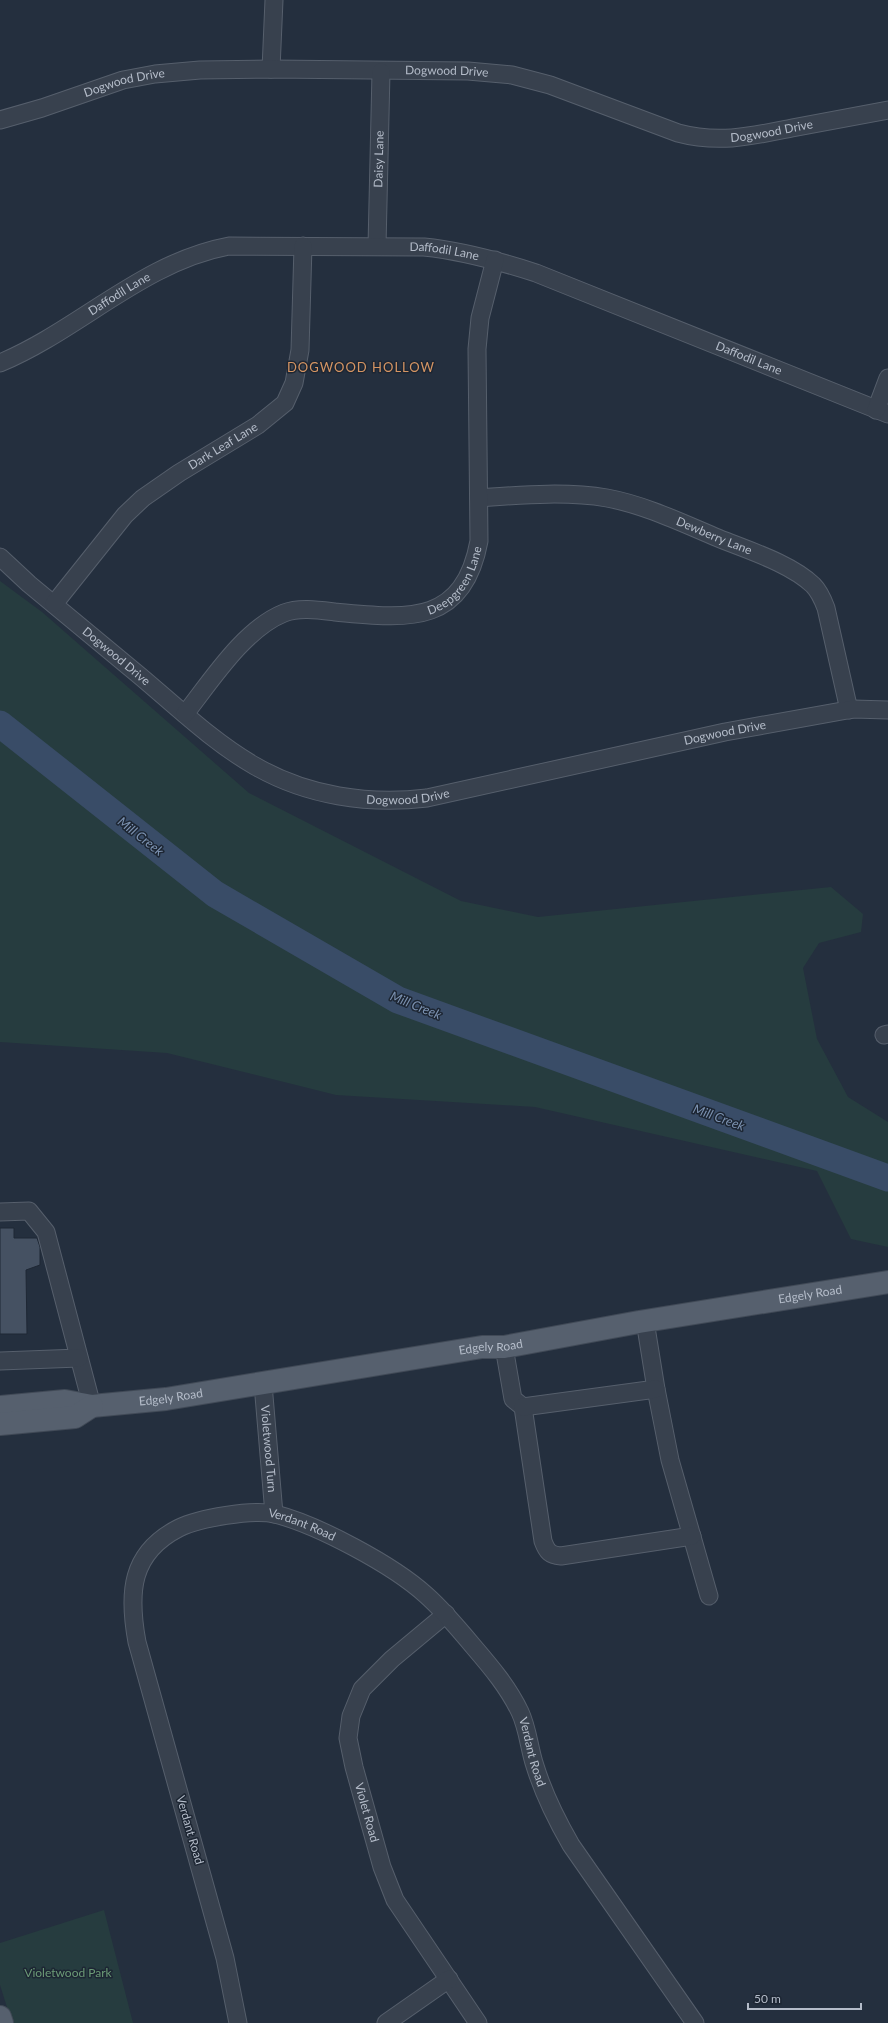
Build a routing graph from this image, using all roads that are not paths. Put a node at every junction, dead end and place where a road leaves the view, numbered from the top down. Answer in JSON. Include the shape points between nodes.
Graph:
{"nodes":[{"id":1,"x":274,"y":0,"type":"edge"},
{"id":2,"x":271,"y":69,"type":"junction"},
{"id":3,"x":381,"y":72,"type":"junction"},
{"id":4,"x":888,"y":110,"type":"edge"},
{"id":5,"x":0,"y":120,"type":"edge"},
{"id":6,"x":303,"y":246,"type":"junction"},
{"id":7,"x":377,"y":246,"type":"junction"},
{"id":8,"x":495,"y":260,"type":"junction"},
{"id":9,"x":0,"y":363,"type":"edge"},
{"id":10,"x":888,"y":378,"type":"edge"},
{"id":11,"x":882,"y":412,"type":"edge"},
{"id":12,"x":479,"y":498,"type":"junction"},
{"id":13,"x":0,"y":557,"type":"edge"},
{"id":14,"x":54,"y":604,"type":"junction"},
{"id":15,"x":849,"y":710,"type":"junction"},
{"id":16,"x":888,"y":710,"type":"edge"},
{"id":17,"x":185,"y":714,"type":"junction"},
{"id":18,"x":0,"y":1212,"type":"edge"},
{"id":19,"x":888,"y":1282,"type":"edge"},
{"id":20,"x":645,"y":1321,"type":"junction"},
{"id":21,"x":504,"y":1347,"type":"junction"},
{"id":22,"x":79,"y":1358,"type":"junction"},
{"id":23,"x":0,"y":1361,"type":"edge"},
{"id":24,"x":263,"y":1384,"type":"junction"},
{"id":25,"x":656,"y":1389,"type":"junction"},
{"id":26,"x":92,"y":1406,"type":"junction"},
{"id":27,"x":0,"y":1407,"type":"edge"},
{"id":28,"x":524,"y":1407,"type":"junction"},
{"id":29,"x":0,"y":1424,"type":"edge"},
{"id":30,"x":274,"y":1514,"type":"junction"},
{"id":31,"x":692,"y":1536,"type":"junction"},
{"id":32,"x":710,"y":1596,"type":"dead end"},
{"id":33,"x":446,"y":1614,"type":"junction"},
{"id":34,"x":449,"y":1979,"type":"junction"},
{"id":35,"x":0,"y":2017,"type":"edge"},
{"id":36,"x":2,"y":2023,"type":"edge"},
{"id":37,"x":238,"y":2023,"type":"edge"},
{"id":38,"x":386,"y":2023,"type":"edge"},
{"id":39,"x":478,"y":2023,"type":"edge"},
{"id":40,"x":695,"y":2023,"type":"edge"}],
"edges":[{"from":1,"to":2,"type":"street"},
{"from":2,"to":3,"type":"street","name":"Dogwood Drive"},
{"from":2,"to":5,"type":"street","name":"Dogwood Drive","via":[[200,70],[122,80]]},
{"from":3,"to":4,"type":"street","name":"Dogwood Drive","via":[[468,71],[512,75],[550,85],[678,133],[710,139],[746,137]]},
{"from":3,"to":7,"type":"street","name":"Daisy Lane"},
{"from":6,"to":7,"type":"street","name":"Daffodil Lane"},
{"from":6,"to":9,"type":"street","name":"Daffodil Lane","via":[[229,246],[184,258],[47,340]]},
{"from":6,"to":14,"type":"street","name":"Dark Leaf Lane","via":[[300,350],[294,383],[284,402],[258,426],[179,473],[143,498],[125,515]]},
{"from":7,"to":8,"type":"street","name":"Daffodil Lane","via":[[454,250]]},
{"from":8,"to":11,"type":"street","name":"Daffodil Lane","via":[[536,273]]},
{"from":8,"to":12,"type":"street","name":"Deepgreen Lane","via":[[480,318],[477,349]]},
{"from":10,"to":11,"type":"street"},
{"from":12,"to":15,"type":"street","name":"Dewberry Lane","via":[[572,494],[628,503],[729,542],[797,573],[813,585],[826,608]]},
{"from":12,"to":17,"type":"street","name":"Deepgreen Lane","via":[[479,541],[476,555],[467,578],[445,602],[421,614],[394,617],[313,610],[285,613],[256,629]]},
{"from":13,"to":14,"type":"street","name":"Dogwood Drive"},
{"from":14,"to":17,"type":"street","name":"Dogwood Drive"},
{"from":15,"to":16,"type":"street","name":"Dogwood Drive"},
{"from":15,"to":17,"type":"street","name":"Dogwood Drive","via":[[725,732],[476,788],[398,801],[344,797],[280,778],[254,766]]},
{"from":18,"to":22,"type":"street","via":[[29,1211],[46,1232]]},
{"from":19,"to":20,"type":"main road","name":"Edgely Road"},
{"from":20,"to":21,"type":"main road","name":"Edgely Road"},
{"from":20,"to":25,"type":"street"},
{"from":21,"to":24,"type":"main road","name":"Edgely Road","via":[[482,1347]]},
{"from":21,"to":28,"type":"street","via":[[514,1399]]},
{"from":22,"to":23,"type":"street"},
{"from":22,"to":26,"type":"street"},
{"from":24,"to":26,"type":"main road","name":"Edgely Road","via":[[166,1399]]},
{"from":24,"to":30,"type":"street","name":"Violetwood Turn"},
{"from":25,"to":28,"type":"street"},
{"from":25,"to":31,"type":"street","via":[[670,1460]]},
{"from":26,"to":27,"type":"main road","name":"Edgely Road","via":[[65,1401]]},
{"from":26,"to":29,"type":"main road","name":"Edgely Road","via":[[75,1417]]},
{"from":28,"to":31,"type":"street","via":[[543,1541],[552,1556]]},
{"from":30,"to":33,"type":"street","name":"Verdant Road","via":[[310,1526],[396,1572]]},
{"from":30,"to":37,"type":"street","name":"Verdant Road","via":[[258,1513],[215,1518],[190,1523],[168,1534],[155,1543],[145,1556],[132,1594],[132,1614],[137,1642],[221,1943]]},
{"from":31,"to":32,"type":"street"},
{"from":33,"to":34,"type":"street","name":"Violet Road","via":[[392,1659],[362,1689],[351,1716],[348,1738],[382,1867],[395,1900]]},
{"from":33,"to":40,"type":"street","name":"Verdant Road","via":[[499,1676],[520,1712],[534,1765],[554,1816],[571,1845]]},
{"from":34,"to":38,"type":"street"},
{"from":34,"to":39,"type":"street","name":"Violet Road"},
{"from":35,"to":36,"type":"main road"}]}
